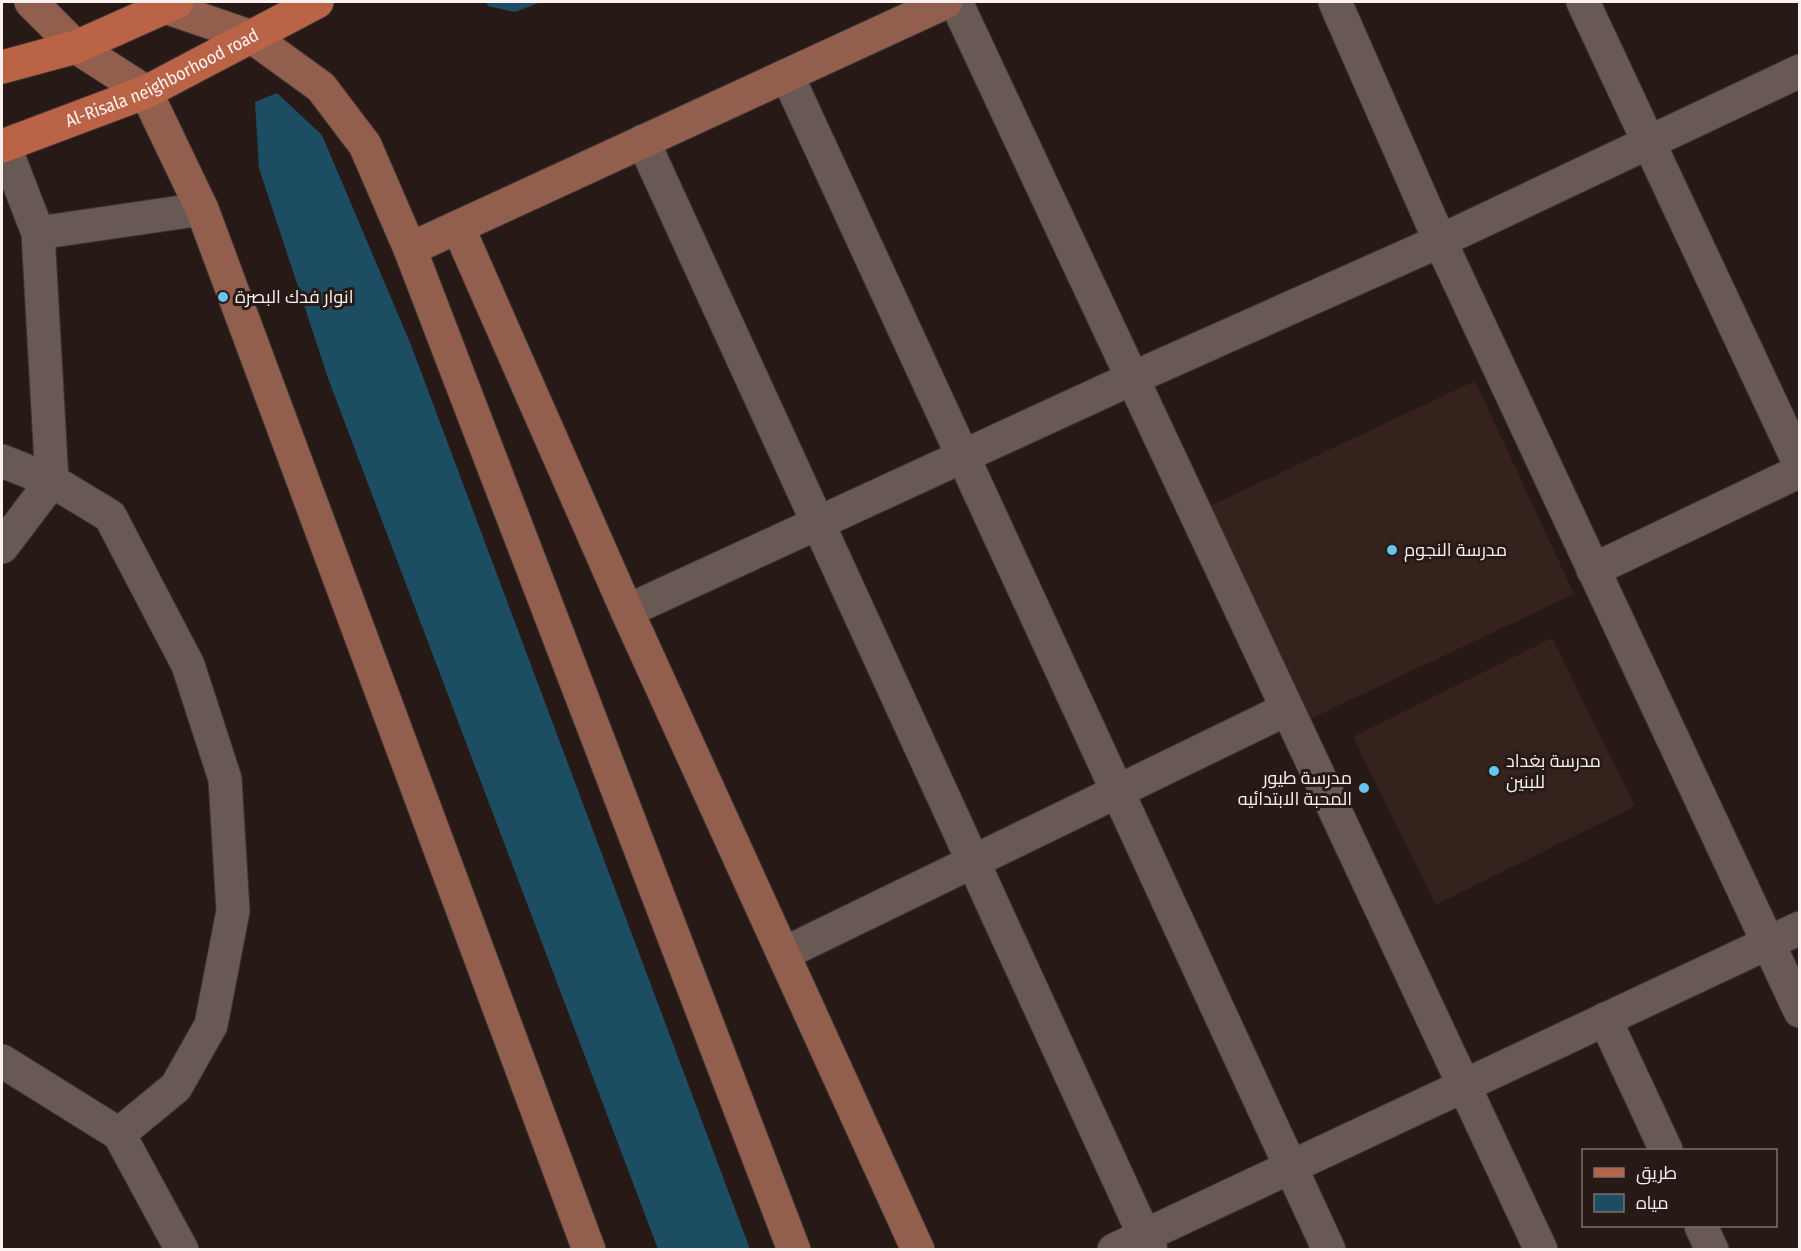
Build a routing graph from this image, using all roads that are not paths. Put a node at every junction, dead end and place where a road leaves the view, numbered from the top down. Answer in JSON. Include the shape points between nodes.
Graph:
{"nodes":[{"id":1,"x":31,"y":2,"type":"edge"},
{"id":2,"x":317,"y":2,"type":"edge"},
{"id":3,"x":946,"y":2,"type":"edge"},
{"id":4,"x":957,"y":2,"type":"edge"},
{"id":5,"x":1335,"y":2,"type":"edge"},
{"id":6,"x":1583,"y":2,"type":"edge"},
{"id":7,"x":167,"y":3,"type":"edge"},
{"id":8,"x":252,"y":37,"type":"junction"},
{"id":9,"x":76,"y":47,"type":"junction"},
{"id":10,"x":2,"y":67,"type":"edge"},
{"id":11,"x":1800,"y":71,"type":"edge"},
{"id":12,"x":787,"y":75,"type":"junction"},
{"id":13,"x":146,"y":92,"type":"junction"},
{"id":14,"x":643,"y":141,"type":"junction"},
{"id":15,"x":1648,"y":141,"type":"junction"},
{"id":16,"x":3,"y":145,"type":"edge"},
{"id":17,"x":202,"y":209,"type":"junction"},
{"id":18,"x":458,"y":227,"type":"junction"},
{"id":19,"x":38,"y":233,"type":"junction"},
{"id":20,"x":1440,"y":241,"type":"junction"},
{"id":21,"x":410,"y":249,"type":"junction"},
{"id":22,"x":1134,"y":378,"type":"junction"},
{"id":23,"x":963,"y":456,"type":"junction"},
{"id":24,"x":2,"y":461,"type":"edge"},
{"id":25,"x":1800,"y":465,"type":"edge"},
{"id":26,"x":1800,"y":471,"type":"edge"},
{"id":27,"x":52,"y":481,"type":"junction"},
{"id":28,"x":818,"y":523,"type":"junction"},
{"id":29,"x":2,"y":547,"type":"edge"},
{"id":30,"x":1593,"y":570,"type":"junction"},
{"id":31,"x":627,"y":611,"type":"junction"},
{"id":32,"x":1287,"y":709,"type":"junction"},
{"id":33,"x":1118,"y":792,"type":"junction"},
{"id":34,"x":973,"y":862,"type":"junction"},
{"id":35,"x":1800,"y":928,"type":"edge"},
{"id":36,"x":1767,"y":943,"type":"junction"},
{"id":37,"x":783,"y":954,"type":"junction"},
{"id":38,"x":1800,"y":1011,"type":"edge"},
{"id":39,"x":1605,"y":1019,"type":"junction"},
{"id":40,"x":2,"y":1061,"type":"edge"},
{"id":41,"x":1464,"y":1086,"type":"junction"},
{"id":42,"x":119,"y":1134,"type":"junction"},
{"id":43,"x":1666,"y":1149,"type":"edge"},
{"id":44,"x":1291,"y":1167,"type":"junction"},
{"id":45,"x":1701,"y":1227,"type":"edge"},
{"id":46,"x":1148,"y":1242,"type":"edge"},
{"id":47,"x":182,"y":1250,"type":"edge"},
{"id":48,"x":589,"y":1250,"type":"edge"},
{"id":49,"x":794,"y":1250,"type":"edge"},
{"id":50,"x":918,"y":1250,"type":"edge"},
{"id":51,"x":1114,"y":1250,"type":"edge"},
{"id":52,"x":1329,"y":1250,"type":"edge"},
{"id":53,"x":1541,"y":1250,"type":"edge"},
{"id":54,"x":1712,"y":1250,"type":"edge"}],
"edges":[{"from":1,"to":9,"type":"main road"},
{"from":2,"to":8,"type":"main road","name":"Al-Risala neighborhood road"},
{"from":3,"to":12,"type":"main road"},
{"from":4,"to":22,"type":"street"},
{"from":5,"to":20,"type":"street"},
{"from":6,"to":15,"type":"street"},
{"from":7,"to":8,"type":"main road"},
{"from":7,"to":9,"type":"main road"},
{"from":8,"to":13,"type":"main road","name":"Al-Risala neighborhood road"},
{"from":8,"to":21,"type":"main road","via":[[321,87],[365,145]]},
{"from":9,"to":10,"type":"main road"},
{"from":9,"to":13,"type":"main road"},
{"from":11,"to":15,"type":"street"},
{"from":12,"to":14,"type":"main road"},
{"from":12,"to":23,"type":"street"},
{"from":13,"to":16,"type":"main road","name":"Al-Risala neighborhood road"},
{"from":13,"to":17,"type":"main road"},
{"from":14,"to":18,"type":"main road"},
{"from":14,"to":28,"type":"street"},
{"from":15,"to":20,"type":"street"},
{"from":15,"to":25,"type":"street"},
{"from":16,"to":19,"type":"street"},
{"from":17,"to":19,"type":"street"},
{"from":17,"to":48,"type":"main road"},
{"from":18,"to":21,"type":"main road"},
{"from":18,"to":31,"type":"main road"},
{"from":19,"to":27,"type":"street"},
{"from":20,"to":22,"type":"street"},
{"from":20,"to":30,"type":"street"},
{"from":21,"to":49,"type":"main road"},
{"from":22,"to":23,"type":"street"},
{"from":22,"to":32,"type":"street"},
{"from":23,"to":28,"type":"street"},
{"from":23,"to":33,"type":"street"},
{"from":24,"to":27,"type":"street"},
{"from":26,"to":30,"type":"street"},
{"from":27,"to":29,"type":"street"},
{"from":27,"to":42,"type":"street","via":[[110,516],[188,664],[225,779],[232,911],[211,1025],[176,1087]]},
{"from":28,"to":31,"type":"street"},
{"from":28,"to":34,"type":"street"},
{"from":30,"to":36,"type":"street"},
{"from":31,"to":37,"type":"main road"},
{"from":32,"to":33,"type":"street"},
{"from":32,"to":41,"type":"street"},
{"from":33,"to":34,"type":"street"},
{"from":33,"to":44,"type":"street"},
{"from":34,"to":37,"type":"street"},
{"from":34,"to":46,"type":"street"},
{"from":35,"to":36,"type":"street"},
{"from":36,"to":38,"type":"street"},
{"from":36,"to":39,"type":"street"},
{"from":37,"to":50,"type":"main road"},
{"from":39,"to":41,"type":"street"},
{"from":39,"to":43,"type":"street"},
{"from":40,"to":42,"type":"street"},
{"from":41,"to":44,"type":"street"},
{"from":41,"to":53,"type":"street"},
{"from":42,"to":47,"type":"street"},
{"from":44,"to":46,"type":"street"},
{"from":44,"to":52,"type":"street"},
{"from":45,"to":54,"type":"street"},
{"from":46,"to":51,"type":"street"}]}
